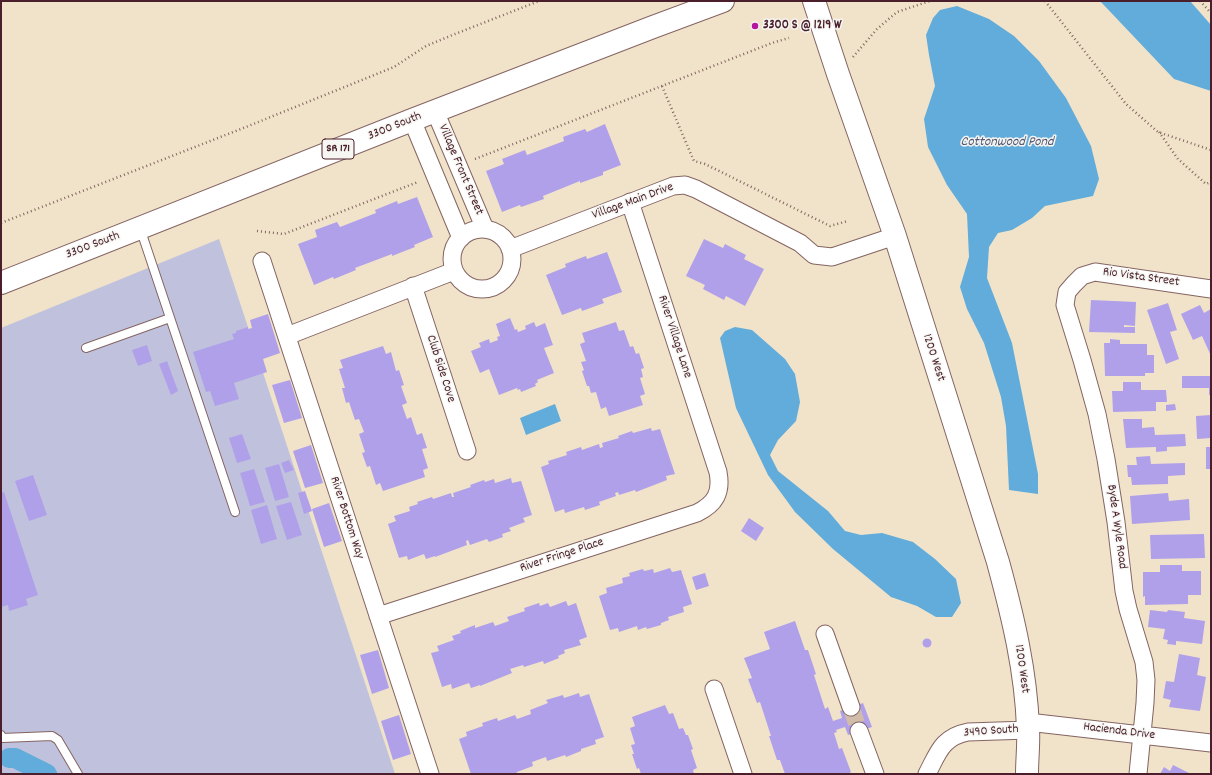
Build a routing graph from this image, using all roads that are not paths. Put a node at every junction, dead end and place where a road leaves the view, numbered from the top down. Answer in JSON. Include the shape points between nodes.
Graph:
{"nodes":[{"id":1,"x":723,"y":1,"type":"edge"},
{"id":2,"x":814,"y":1,"type":"edge"},
{"id":3,"x":435,"y":111,"type":"junction"},
{"id":4,"x":412,"y":120,"type":"junction"},
{"id":5,"x":630,"y":202,"type":"junction"},
{"id":6,"x":140,"y":228,"type":"junction"},
{"id":7,"x":484,"y":229,"type":"junction"},
{"id":8,"x":895,"y":236,"type":"junction"},
{"id":9,"x":461,"y":238,"type":"junction"},
{"id":10,"x":510,"y":249,"type":"junction"},
{"id":11,"x":262,"y":261,"type":"dead end"},
{"id":12,"x":454,"y":271,"type":"junction"},
{"id":13,"x":1,"y":283,"type":"edge"},
{"id":14,"x":1074,"y":284,"type":"joint"},
{"id":15,"x":413,"y":286,"type":"junction"},
{"id":16,"x":1211,"y":289,"type":"edge"},
{"id":17,"x":170,"y":318,"type":"junction"},
{"id":18,"x":287,"y":336,"type":"junction"},
{"id":19,"x":86,"y":348,"type":"dead end"},
{"id":20,"x":467,"y":451,"type":"dead end"},
{"id":21,"x":718,"y":472,"type":"joint"},
{"id":22,"x":235,"y":512,"type":"dead end"},
{"id":23,"x":378,"y":616,"type":"junction"},
{"id":24,"x":825,"y":634,"type":"dead end"},
{"id":25,"x":714,"y":689,"type":"dead end"},
{"id":26,"x":851,"y":708,"type":"tunnel mouth"},
{"id":27,"x":1028,"y":726,"type":"junction"},
{"id":28,"x":859,"y":731,"type":"tunnel mouth"},
{"id":29,"x":1141,"y":735,"type":"junction"},
{"id":30,"x":1,"y":737,"type":"edge"},
{"id":31,"x":1211,"y":743,"type":"edge"},
{"id":32,"x":78,"y":774,"type":"edge"},
{"id":33,"x":430,"y":774,"type":"edge"},
{"id":34,"x":743,"y":774,"type":"edge"},
{"id":35,"x":874,"y":774,"type":"edge"},
{"id":36,"x":927,"y":774,"type":"edge"},
{"id":37,"x":1026,"y":774,"type":"edge"},
{"id":38,"x":1138,"y":774,"type":"edge"}],
"edges":[{"from":1,"to":3,"type":"street","name":"3300 South","number":"SR 171"},
{"from":2,"to":8,"type":"street","name":"1200 West"},
{"from":3,"to":4,"type":"street","name":"3300 South","number":"SR 171"},
{"from":3,"to":7,"type":"street","name":"Village Front Street"},
{"from":4,"to":6,"type":"street","name":"3300 South","number":"SR 171"},
{"from":4,"to":9,"type":"street","name":"Village Front Street"},
{"from":5,"to":8,"type":"street","name":"Village Main Drive","via":[[673,186],[685,185],[800,243],[814,255],[832,257]]},
{"from":5,"to":10,"type":"street","name":"Village Main Drive"},
{"from":5,"to":21,"type":"street","name":"River Village Lane"},
{"from":6,"to":13,"type":"street","name":"3300 South","number":"SR 171"},
{"from":6,"to":17,"type":"lane"},
{"from":7,"to":9,"type":"street"},
{"from":7,"to":10,"type":"street","via":[[495,232],[504,239]]},
{"from":8,"to":27,"type":"street","name":"1200 West","via":[[1008,598],[1023,667]]},
{"from":9,"to":12,"type":"street","via":[[453,253]]},
{"from":10,"to":12,"type":"street","via":[[511,269],[498,285],[488,289],[468,286]]},
{"from":11,"to":18,"type":"street","name":"River Bottom Way"},
{"from":12,"to":15,"type":"street"},
{"from":14,"to":16,"type":"street","name":"Rio Vista Street","via":[[1082,276],[1095,272]]},
{"from":14,"to":29,"type":"street","name":"Byde A Wyle Road","via":[[1067,292],[1066,305],[1097,414],[1116,522],[1124,591],[1144,662],[1146,680]]},
{"from":15,"to":18,"type":"street"},
{"from":15,"to":20,"type":"street","name":"Club Side Cove"},
{"from":17,"to":19,"type":"lane"},
{"from":17,"to":22,"type":"lane"},
{"from":18,"to":23,"type":"street","name":"River Bottom Way"},
{"from":21,"to":23,"type":"street","name":"River Fringe Place","via":[[720,481],[714,501],[697,513]]},
{"from":23,"to":33,"type":"street","name":"River Bottom Way"},
{"from":24,"to":26,"type":"street"},
{"from":25,"to":34,"type":"street"},
{"from":27,"to":29,"type":"street","name":"Hacienda Drive"},
{"from":27,"to":36,"type":"street","name":"3490 South","via":[[959,734],[939,750]]},
{"from":27,"to":37,"type":"street","name":"1200 West"},
{"from":28,"to":35,"type":"street"},
{"from":29,"to":31,"type":"street","name":"Hacienda Drive"},
{"from":29,"to":38,"type":"street","name":"Byde A Wyle Road"},
{"from":30,"to":32,"type":"lane","via":[[52,736],[58,740]]}]}
